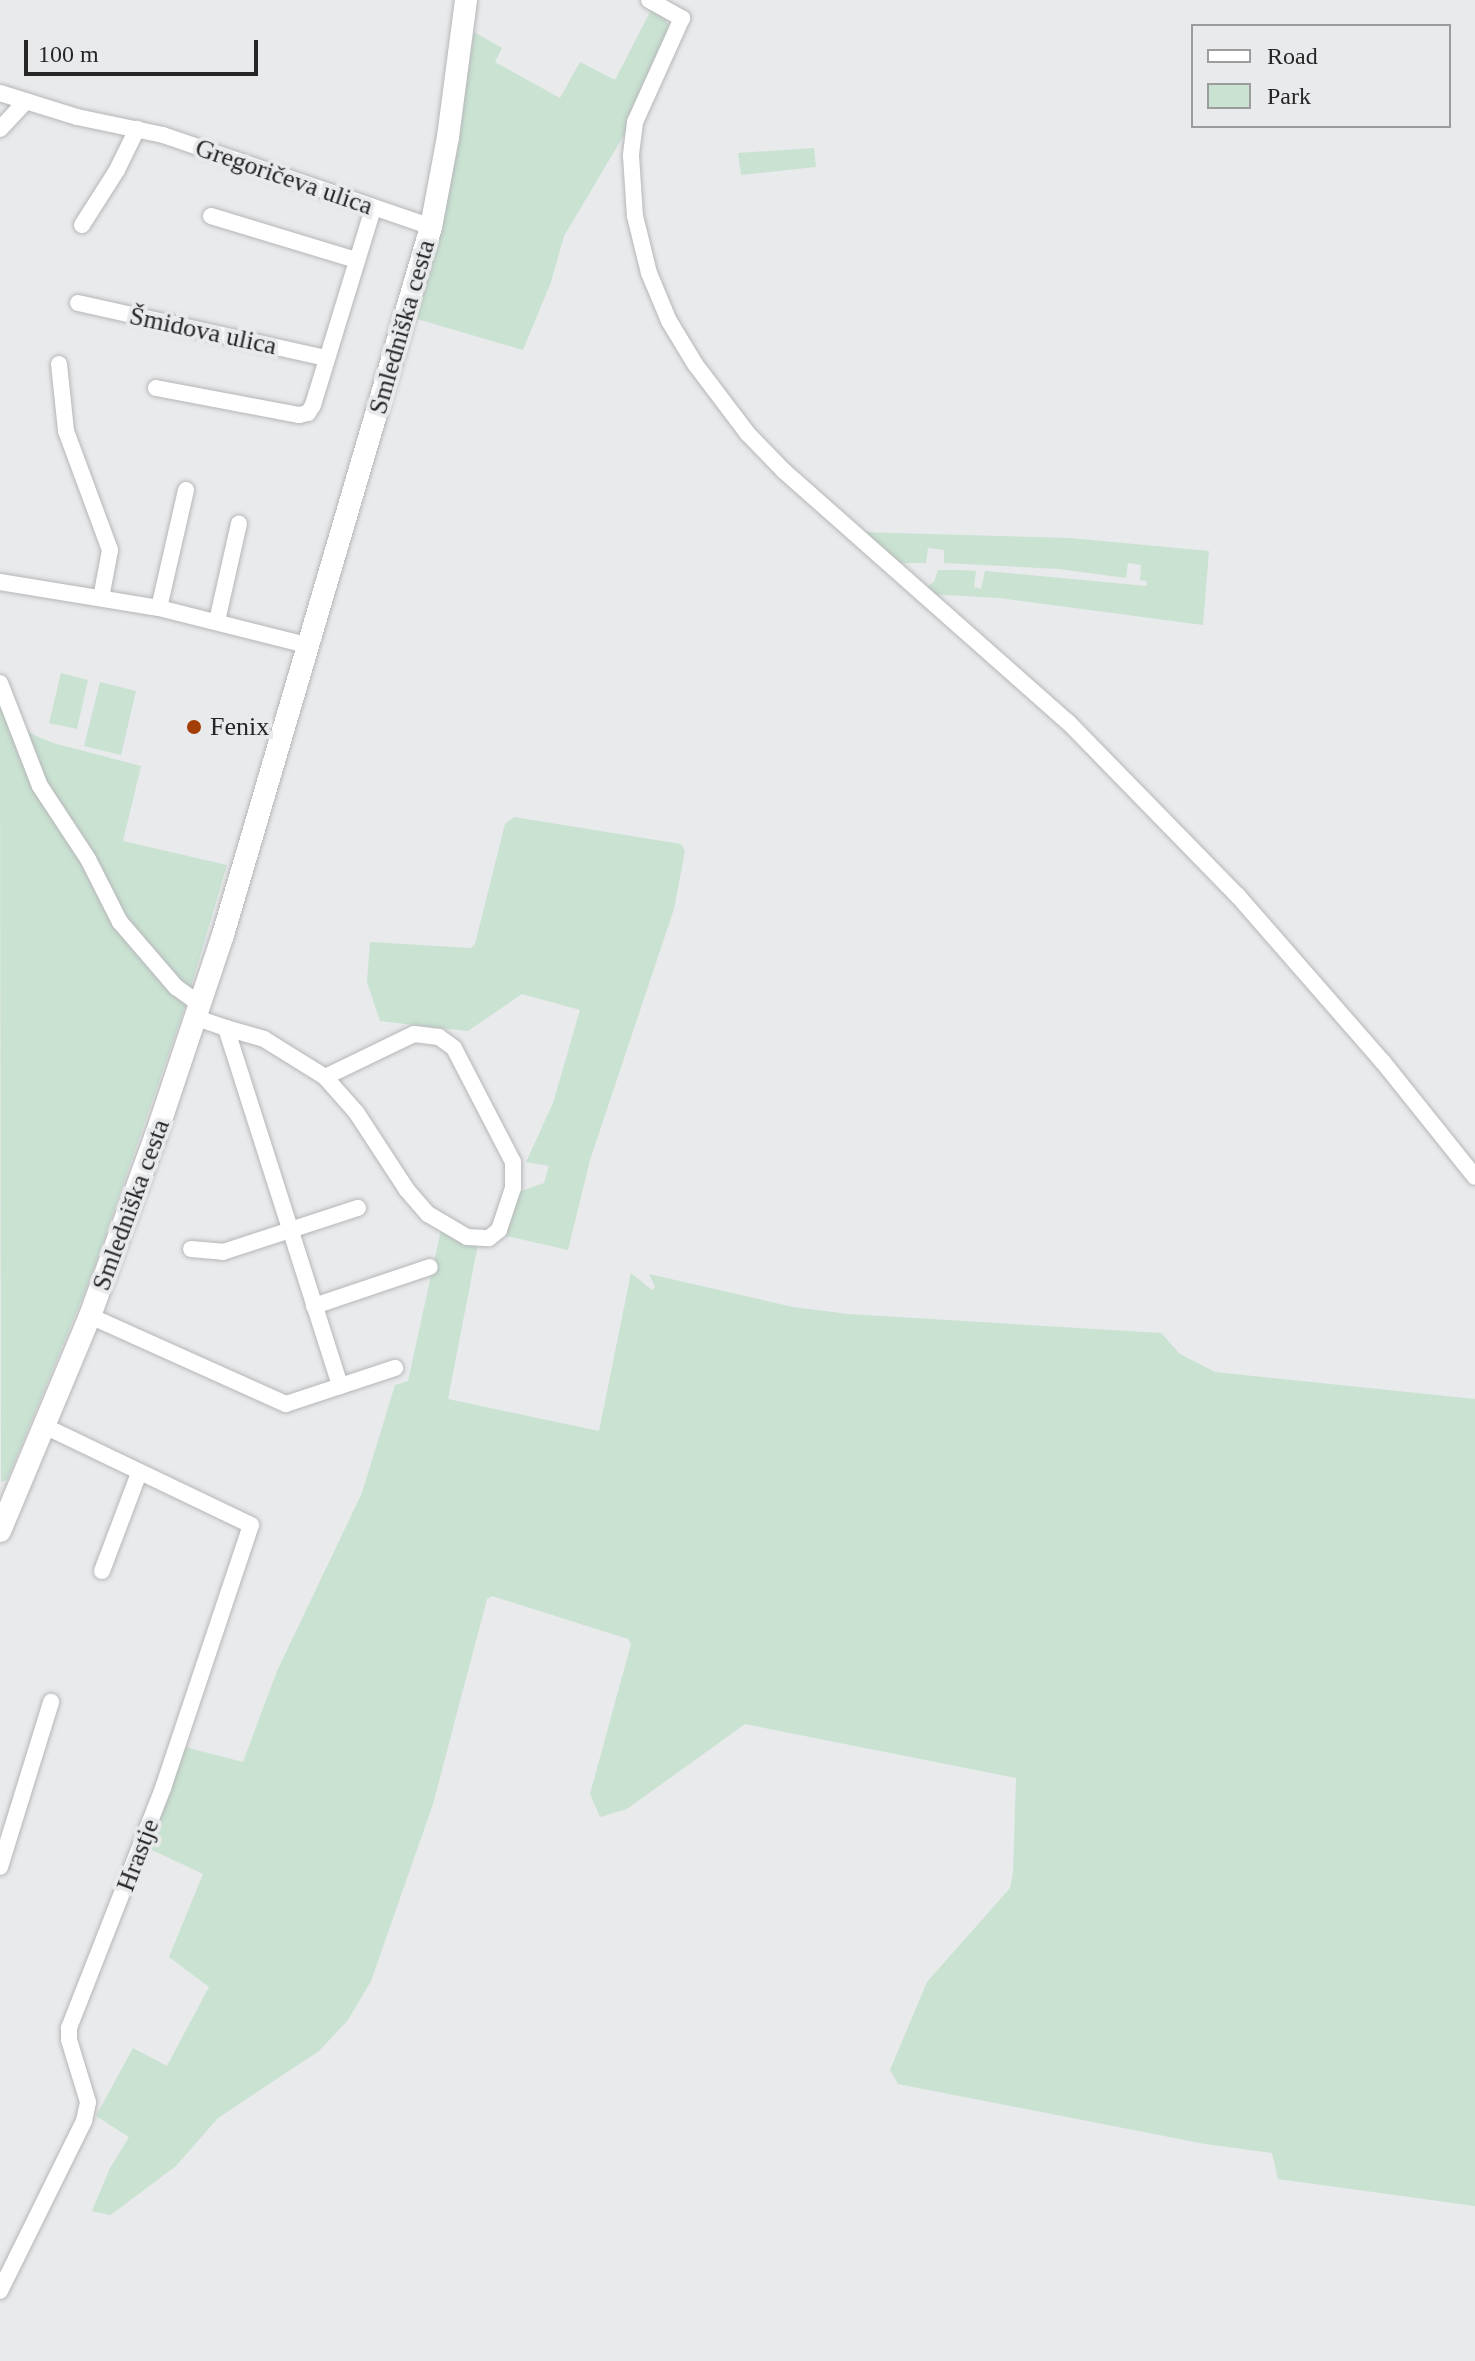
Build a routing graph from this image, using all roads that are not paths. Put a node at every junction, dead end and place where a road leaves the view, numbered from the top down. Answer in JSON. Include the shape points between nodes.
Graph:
{"nodes":[{"id":1,"x":649,"y":0,"type":"edge"},
{"id":2,"x":464,"y":1,"type":"edge"},
{"id":3,"x":0,"y":93,"type":"edge"},
{"id":4,"x":26,"y":101,"type":"junction"},
{"id":5,"x":0,"y":129,"type":"edge"},
{"id":6,"x":137,"y":129,"type":"junction"},
{"id":7,"x":373,"y":209,"type":"junction"},
{"id":8,"x":211,"y":216,"type":"dead end"},
{"id":9,"x":82,"y":225,"type":"dead end"},
{"id":10,"x":431,"y":227,"type":"junction"},
{"id":11,"x":356,"y":260,"type":"junction"},
{"id":12,"x":78,"y":303,"type":"dead end"},
{"id":13,"x":327,"y":358,"type":"junction"},
{"id":14,"x":59,"y":364,"type":"dead end"},
{"id":15,"x":156,"y":388,"type":"dead end"},
{"id":16,"x":186,"y":490,"type":"dead end"},
{"id":17,"x":239,"y":523,"type":"dead end"},
{"id":18,"x":0,"y":582,"type":"edge"},
{"id":19,"x":101,"y":598,"type":"junction"},
{"id":20,"x":159,"y":608,"type":"junction"},
{"id":21,"x":217,"y":621,"type":"junction"},
{"id":22,"x":306,"y":645,"type":"junction"},
{"id":23,"x":0,"y":683,"type":"edge"},
{"id":24,"x":199,"y":1011,"type":"junction"},
{"id":25,"x":226,"y":1028,"type":"junction"},
{"id":26,"x":325,"y":1077,"type":"junction"},
{"id":27,"x":1475,"y":1177,"type":"edge"},
{"id":28,"x":358,"y":1208,"type":"dead end"},
{"id":29,"x":288,"y":1229,"type":"junction"},
{"id":30,"x":191,"y":1249,"type":"dead end"},
{"id":31,"x":430,"y":1267,"type":"dead end"},
{"id":32,"x":314,"y":1306,"type":"junction"},
{"id":33,"x":90,"y":1316,"type":"junction"},
{"id":34,"x":395,"y":1368,"type":"dead end"},
{"id":35,"x":340,"y":1386,"type":"junction"},
{"id":36,"x":44,"y":1426,"type":"junction"},
{"id":37,"x":139,"y":1473,"type":"junction"},
{"id":38,"x":6,"y":1500,"type":"edge"},
{"id":39,"x":0,"y":1531,"type":"edge"},
{"id":40,"x":102,"y":1571,"type":"dead end"},
{"id":41,"x":51,"y":1702,"type":"dead end"},
{"id":42,"x":0,"y":1867,"type":"edge"},
{"id":43,"x":0,"y":2291,"type":"edge"}],
"edges":[{"from":1,"to":27,"type":"street","via":[[682,18],[635,122],[635,216],[649,273],[695,364],[784,471],[1068,722],[1238,896]]},
{"from":2,"to":10,"type":"street","name":"Smledniška cesta"},
{"from":3,"to":4,"type":"street","name":"Gregoričeva ulica"},
{"from":4,"to":5,"type":"street"},
{"from":4,"to":6,"type":"street","name":"Gregoričeva ulica"},
{"from":6,"to":7,"type":"street","name":"Gregoričeva ulica"},
{"from":6,"to":9,"type":"street"},
{"from":7,"to":10,"type":"street","name":"Gregoričeva ulica"},
{"from":7,"to":11,"type":"street"},
{"from":8,"to":11,"type":"street"},
{"from":10,"to":22,"type":"street","name":"Smledniška cesta"},
{"from":11,"to":13,"type":"street"},
{"from":12,"to":13,"type":"street","name":"Šmidova ulica"},
{"from":13,"to":15,"type":"street","via":[[313,405],[299,415]]},
{"from":14,"to":19,"type":"street","via":[[66,431],[110,550]]},
{"from":16,"to":20,"type":"street"},
{"from":17,"to":21,"type":"street"},
{"from":18,"to":19,"type":"street"},
{"from":19,"to":20,"type":"street"},
{"from":20,"to":21,"type":"street"},
{"from":21,"to":22,"type":"street"},
{"from":22,"to":24,"type":"street","name":"Smledniška cesta"},
{"from":23,"to":24,"type":"street","via":[[40,786],[88,859],[120,922]]},
{"from":24,"to":25,"type":"street"},
{"from":24,"to":33,"type":"street","name":"Smledniška cesta"},
{"from":25,"to":26,"type":"street","via":[[264,1039]]},
{"from":25,"to":29,"type":"street"},
{"from":26,"to":26,"type":"street","via":[[428,1214],[467,1237],[489,1238],[499,1230],[513,1188],[513,1162],[454,1048],[439,1037],[414,1034]]},
{"from":28,"to":29,"type":"street"},
{"from":29,"to":30,"type":"street","via":[[223,1252]]},
{"from":29,"to":32,"type":"street"},
{"from":31,"to":32,"type":"street"},
{"from":32,"to":35,"type":"street"},
{"from":33,"to":35,"type":"street","name":"Smledniška cesta","via":[[277,1402],[286,1404]]},
{"from":33,"to":36,"type":"street"},
{"from":34,"to":35,"type":"street","name":"Smledniška cesta"},
{"from":36,"to":37,"type":"street","name":"Hrastje"},
{"from":36,"to":38,"type":"street"},
{"from":37,"to":40,"type":"street"},
{"from":37,"to":43,"type":"street","name":"Hrastje","via":[[251,1525],[163,1788],[69,2028],[88,2102],[84,2121]]},
{"from":38,"to":39,"type":"street"},
{"from":41,"to":42,"type":"street"}]}
